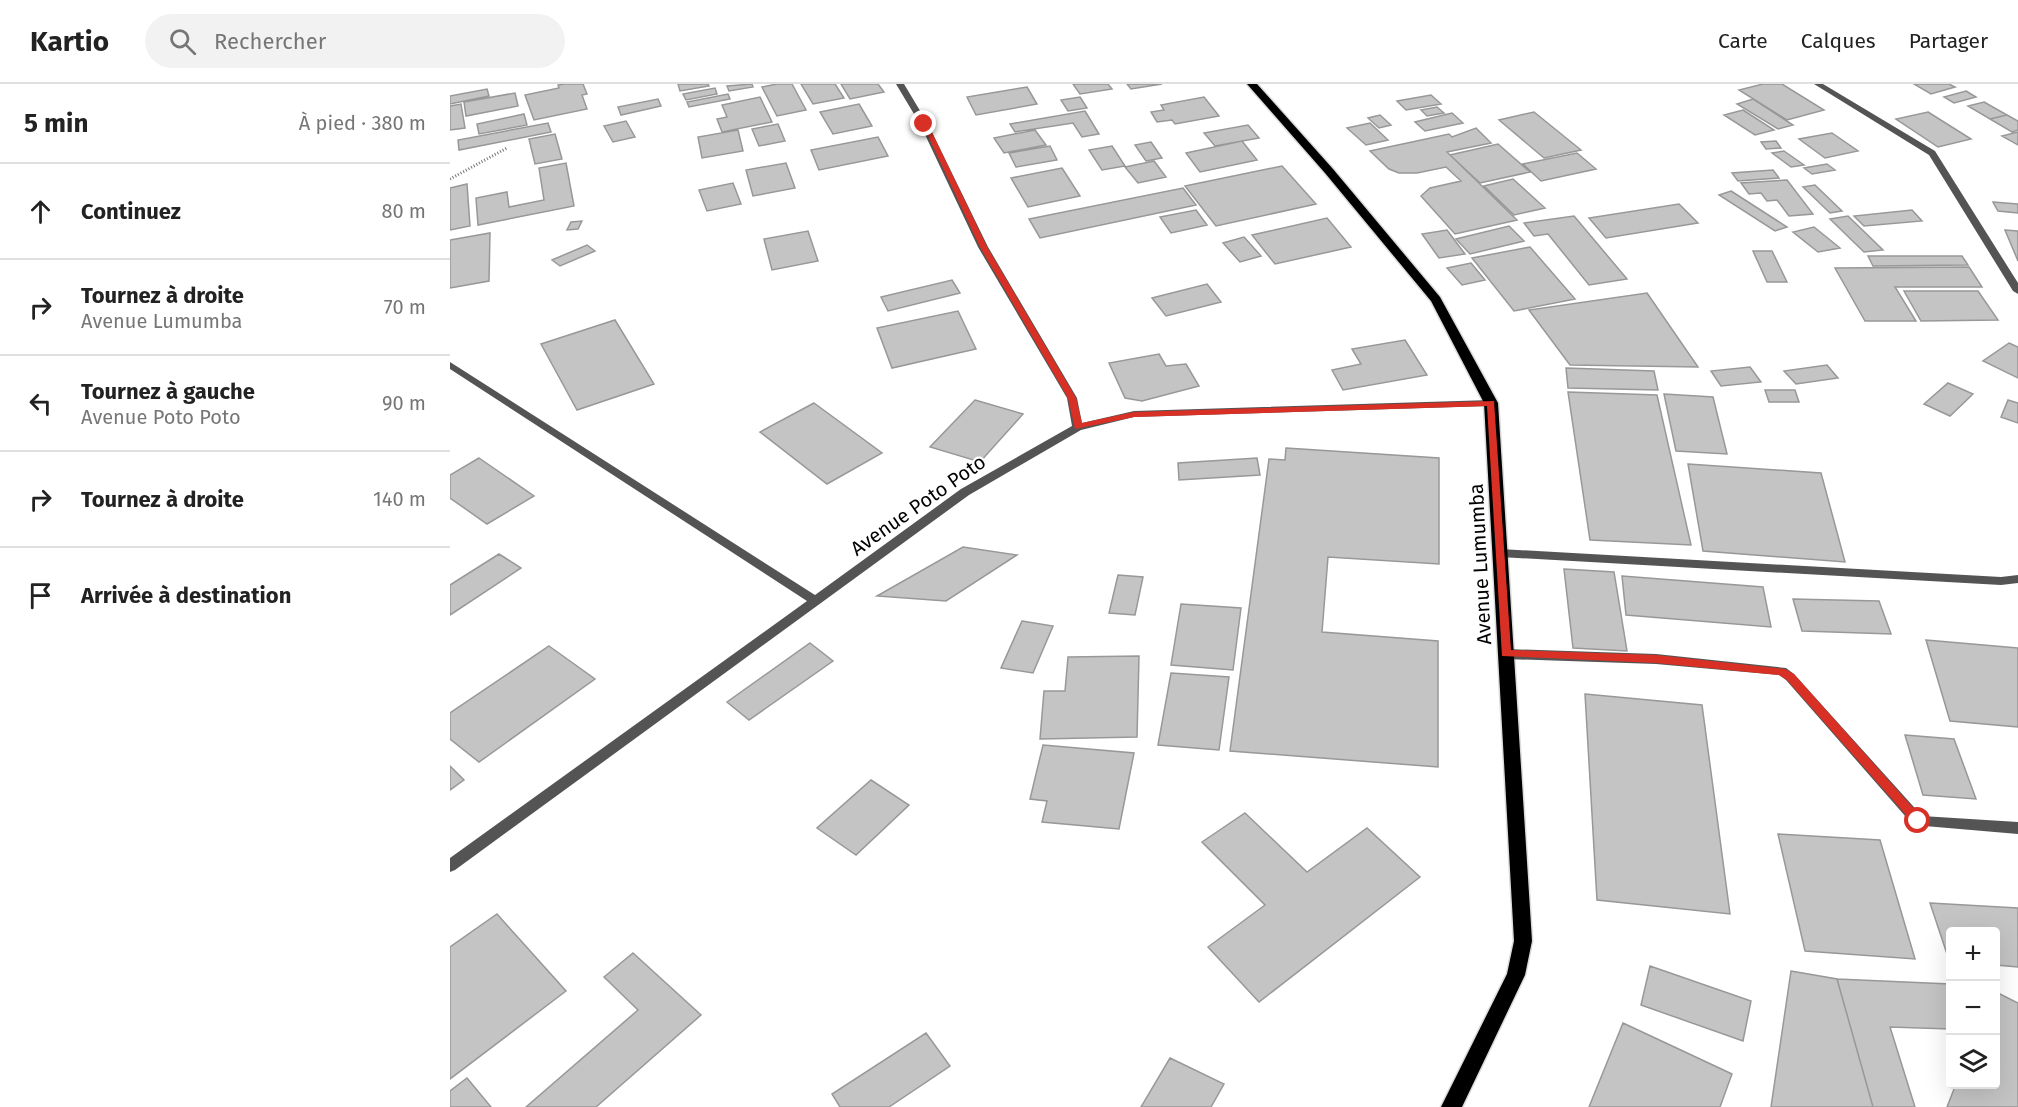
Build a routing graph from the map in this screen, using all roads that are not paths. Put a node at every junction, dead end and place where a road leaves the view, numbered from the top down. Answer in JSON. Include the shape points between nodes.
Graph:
{"nodes":[{"id":1,"x":900,"y":84,"type":"edge"},
{"id":2,"x":1252,"y":84,"type":"edge"},
{"id":3,"x":1818,"y":84,"type":"edge"},
{"id":4,"x":2018,"y":291,"type":"edge"},
{"id":5,"x":450,"y":365,"type":"edge"},
{"id":6,"x":1491,"y":403,"type":"junction"},
{"id":7,"x":1078,"y":427,"type":"junction"},
{"id":8,"x":1500,"y":553,"type":"junction"},
{"id":9,"x":2018,"y":579,"type":"edge"},
{"id":10,"x":816,"y":601,"type":"junction"},
{"id":11,"x":1506,"y":654,"type":"junction"},
{"id":12,"x":2018,"y":828,"type":"edge"},
{"id":13,"x":450,"y":866,"type":"edge"},
{"id":14,"x":1451,"y":1107,"type":"edge"}],
"edges":[{"from":1,"to":7,"type":"street","via":[[924,124],[983,247],[1072,398]]},
{"from":2,"to":6,"type":"main road","name":"Avenue Lumumba","via":[[1436,300]]},
{"from":3,"to":4,"type":"street","via":[[1932,153]]},
{"from":5,"to":10,"type":"street"},
{"from":6,"to":7,"type":"street","name":"Avenue Poto Poto","via":[[1134,414]]},
{"from":6,"to":8,"type":"main road","name":"Avenue Lumumba"},
{"from":7,"to":10,"type":"street","name":"Avenue Poto Poto","via":[[965,492]]},
{"from":8,"to":9,"type":"street"},
{"from":8,"to":11,"type":"main road","name":"Avenue Lumumba"},
{"from":10,"to":13,"type":"street","name":"Avenue Poto Poto"},
{"from":11,"to":12,"type":"street","via":[[1656,659],[1782,671],[1918,821]]},
{"from":11,"to":14,"type":"main road","name":"Avenue Lumumba","via":[[1522,959]]}]}
